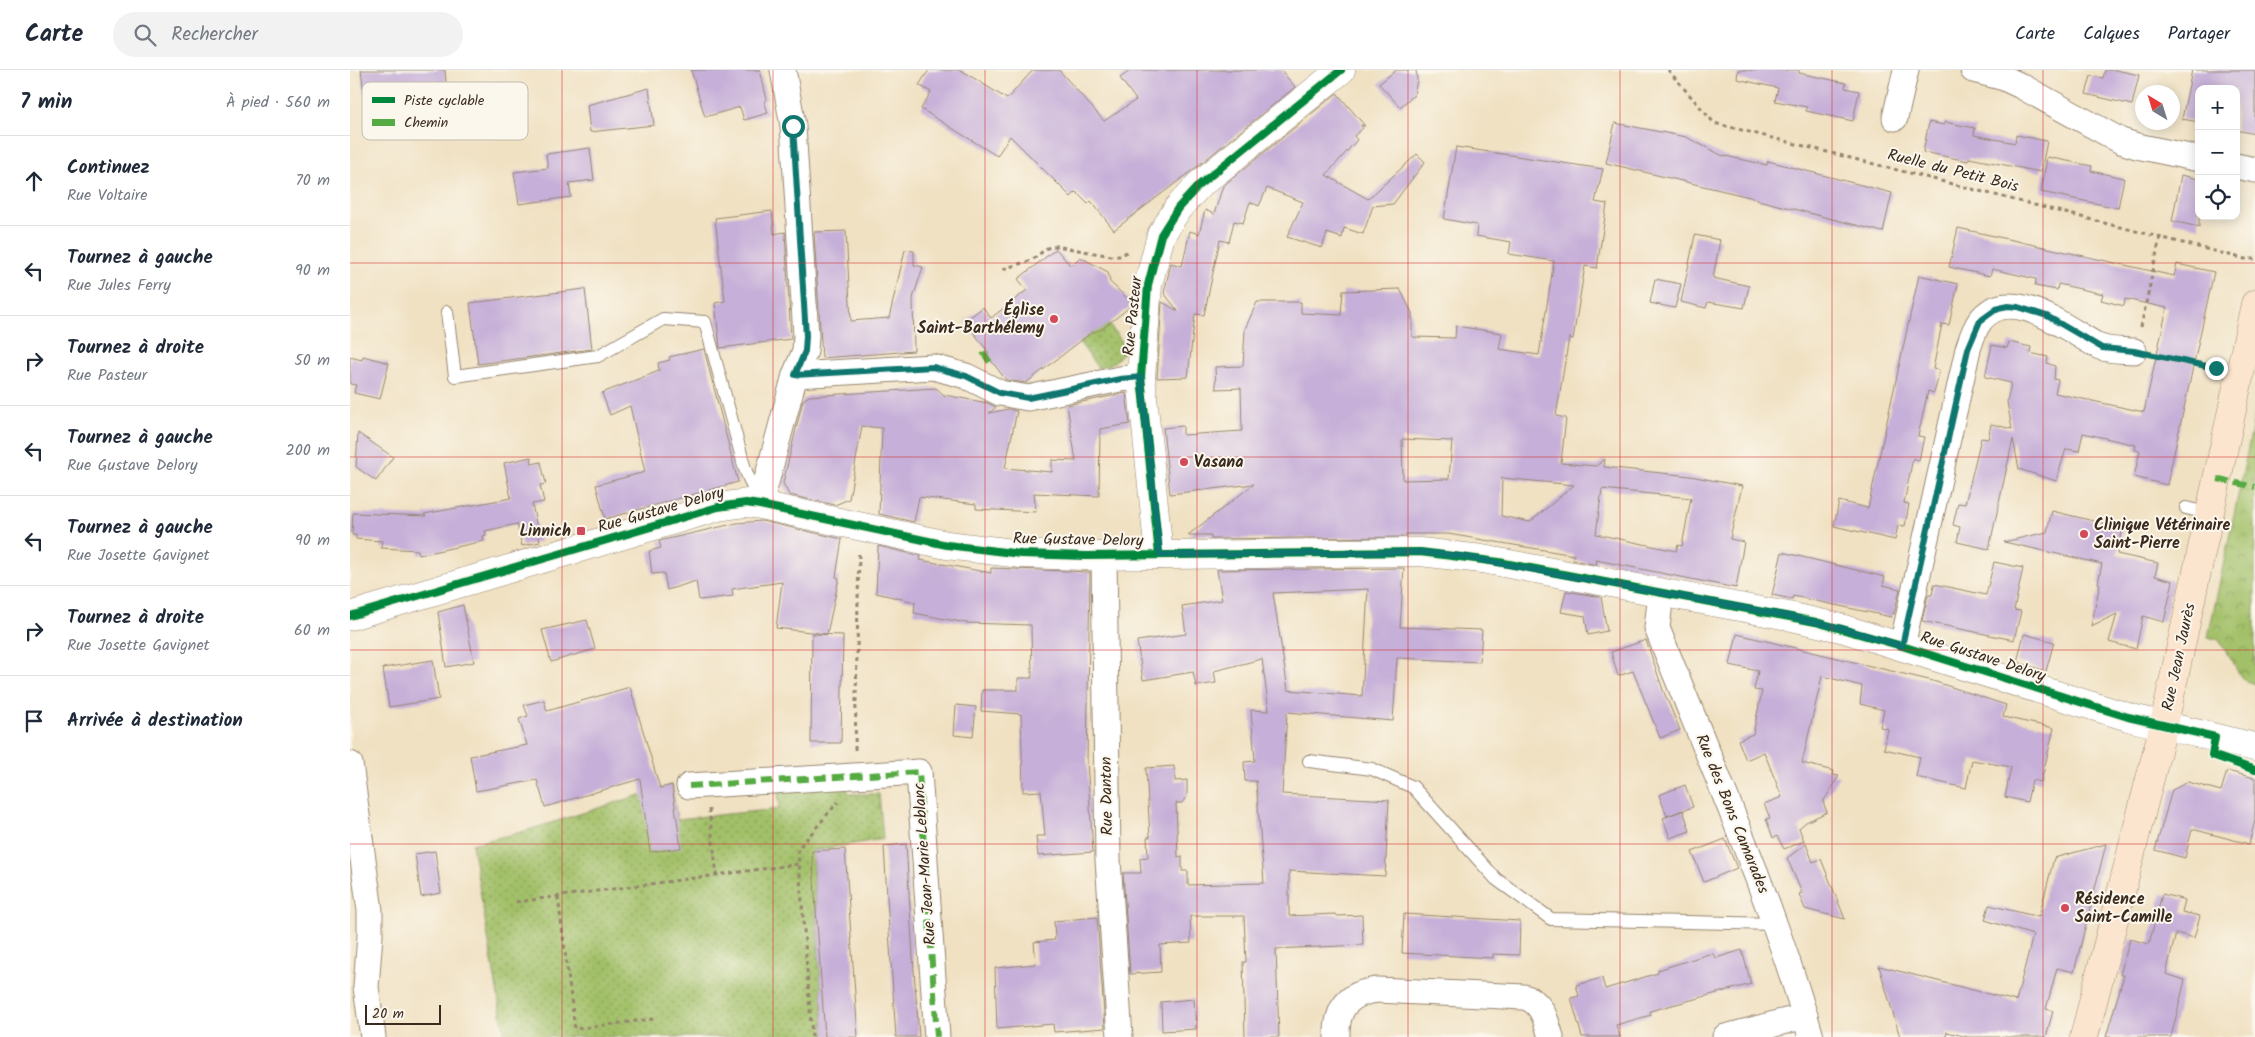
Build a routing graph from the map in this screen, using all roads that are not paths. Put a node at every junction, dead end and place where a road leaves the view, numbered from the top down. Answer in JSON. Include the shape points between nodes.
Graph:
{"nodes":[{"id":1,"x":783,"y":70,"type":"edge"},
{"id":2,"x":1341,"y":70,"type":"edge"},
{"id":3,"x":1906,"y":70,"type":"edge"},
{"id":4,"x":1973,"y":70,"type":"edge"},
{"id":5,"x":1896,"y":118,"type":"dead end"},
{"id":6,"x":2195,"y":158,"type":"edge"},
{"id":7,"x":2240,"y":167,"type":"edge"},
{"id":8,"x":2255,"y":170,"type":"edge"},
{"id":9,"x":2255,"y":304,"type":"edge"},
{"id":10,"x":447,"y":312,"type":"dead end"},
{"id":11,"x":2136,"y":352,"type":"road end"},
{"id":12,"x":795,"y":375,"type":"junction"},
{"id":13,"x":1141,"y":377,"type":"junction"},
{"id":14,"x":760,"y":505,"type":"junction"},
{"id":15,"x":1160,"y":555,"type":"junction"},
{"id":16,"x":1104,"y":556,"type":"junction"},
{"id":17,"x":1661,"y":593,"type":"junction"},
{"id":18,"x":350,"y":616,"type":"edge"},
{"id":19,"x":1902,"y":646,"type":"junction"},
{"id":20,"x":2164,"y":724,"type":"junction"},
{"id":21,"x":2255,"y":747,"type":"edge"},
{"id":22,"x":1309,"y":761,"type":"dead end"},
{"id":23,"x":350,"y":764,"type":"edge"},
{"id":24,"x":698,"y":786,"type":"road end"},
{"id":25,"x":1776,"y":924,"type":"junction"},
{"id":26,"x":1808,"y":1026,"type":"edge"},
{"id":27,"x":372,"y":1037,"type":"edge"},
{"id":28,"x":937,"y":1037,"type":"edge"},
{"id":29,"x":1120,"y":1037,"type":"edge"},
{"id":30,"x":1337,"y":1037,"type":"edge"},
{"id":31,"x":1551,"y":1037,"type":"edge"},
{"id":32,"x":1725,"y":1037,"type":"edge"},
{"id":33,"x":2084,"y":1037,"type":"edge"}],
"edges":[{"from":1,"to":12,"type":"street","via":[[793,126],[806,336],[805,351]]},
{"from":2,"to":13,"type":"street","name":"Rue Pasteur","via":[[1199,185],[1170,219],[1156,248],[1148,285]]},
{"from":3,"to":5,"type":"street"},
{"from":4,"to":6,"type":"street","via":[[2021,86],[2121,141]]},
{"from":7,"to":8,"type":"street"},
{"from":9,"to":20,"type":"main road","name":"Rue Jean Jaurès","via":[[2238,382],[2198,511]]},
{"from":10,"to":14,"type":"lane","via":[[455,376],[598,356],[663,319],[705,322],[745,468]]},
{"from":11,"to":19,"type":"street","via":[[2102,348],[2047,316],[2018,307],[1998,308],[1980,321],[1968,349]]},
{"from":12,"to":13,"type":"street","via":[[933,367],[966,376],[1000,393],[1028,398]]},
{"from":12,"to":14,"type":"street"},
{"from":13,"to":15,"type":"street","name":"Rue Pasteur"},
{"from":14,"to":16,"type":"street","name":"Rue Gustave Delory","via":[[947,545],[1043,556]]},
{"from":14,"to":18,"type":"street","name":"Rue Gustave Delory","via":[[746,503],[718,507]]},
{"from":15,"to":16,"type":"street","name":"Rue Gustave Delory"},
{"from":15,"to":17,"type":"street","name":"Rue Gustave Delory","via":[[1420,552],[1482,559]]},
{"from":16,"to":29,"type":"street","name":"Rue Danton","via":[[1108,860]]},
{"from":17,"to":19,"type":"street","name":"Rue Gustave Delory","via":[[1816,622]]},
{"from":17,"to":25,"type":"street","name":"Rue des Bons Camarades","via":[[1657,628]]},
{"from":19,"to":20,"type":"street","name":"Rue Gustave Delory","via":[[2119,714]]},
{"from":20,"to":21,"type":"street","name":"Rue Gustave Delory"},
{"from":20,"to":33,"type":"main road","name":"Rue Jean Jaurès"},
{"from":22,"to":25,"type":"lane","via":[[1372,769],[1413,787],[1496,879],[1551,919]]},
{"from":23,"to":27,"type":"street","via":[[370,910],[366,987]]},
{"from":24,"to":28,"type":"street","name":"Rue Jean-Marie Leblanc","via":[[919,772]]},
{"from":25,"to":26,"type":"street","name":"Rue des Bons Camarades"},
{"from":26,"to":32,"type":"street"},
{"from":30,"to":31,"type":"street","via":[[1338,1022],[1347,1002],[1355,994],[1377,990],[1531,999],[1542,1012]]}]}
